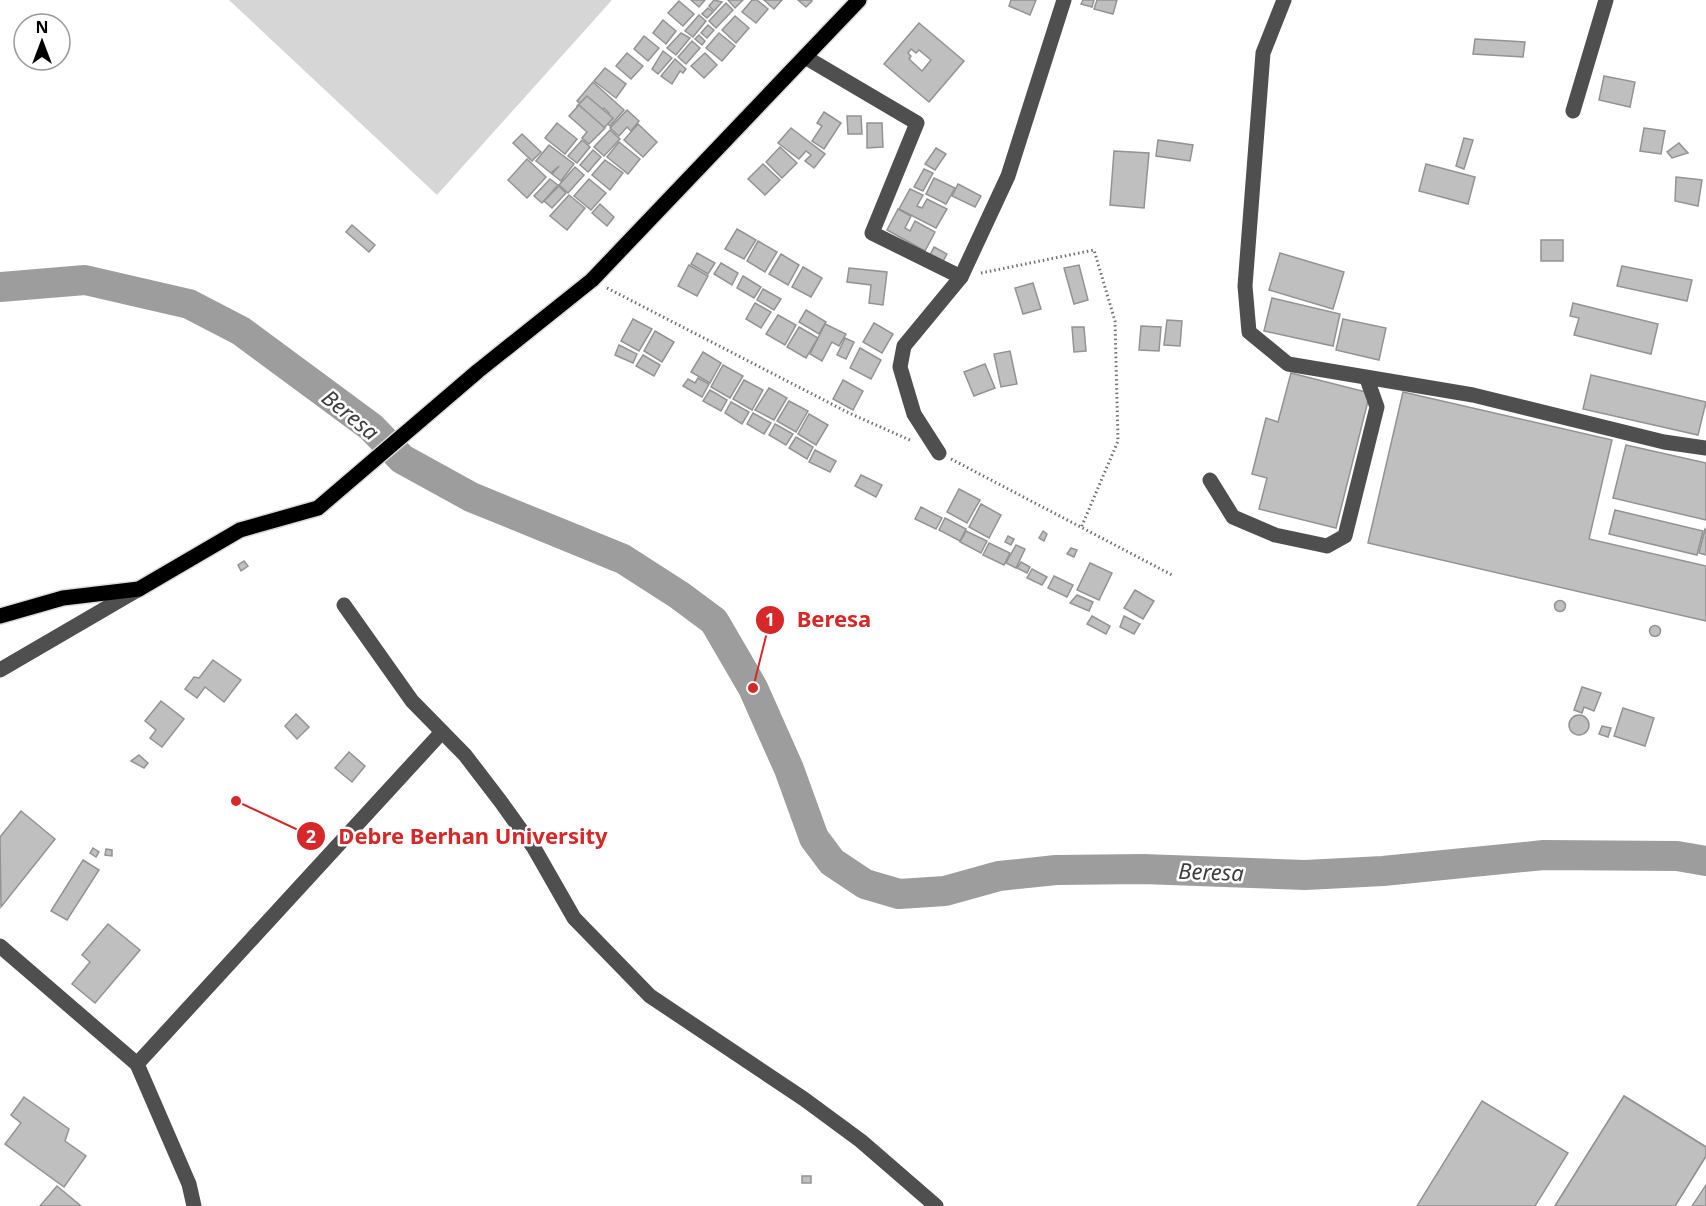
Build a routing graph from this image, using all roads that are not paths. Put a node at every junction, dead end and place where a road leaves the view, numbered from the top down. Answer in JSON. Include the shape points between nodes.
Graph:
{"nodes":[{"id":1,"x":859,"y":0,"type":"edge"},
{"id":2,"x":1064,"y":0,"type":"edge"},
{"id":3,"x":1284,"y":0,"type":"edge"},
{"id":4,"x":1606,"y":0,"type":"edge"},
{"id":5,"x":805,"y":57,"type":"junction"},
{"id":6,"x":1574,"y":111,"type":"dead end"},
{"id":7,"x":961,"y":277,"type":"junction"},
{"id":8,"x":1367,"y":379,"type":"junction"},
{"id":9,"x":1706,"y":448,"type":"edge"},
{"id":10,"x":939,"y":453,"type":"road end"},
{"id":11,"x":1210,"y":480,"type":"dead end"},
{"id":12,"x":139,"y":589,"type":"junction"},
{"id":13,"x":344,"y":605,"type":"dead end"},
{"id":14,"x":0,"y":616,"type":"edge"},
{"id":15,"x":0,"y":670,"type":"edge"},
{"id":16,"x":441,"y":733,"type":"junction"},
{"id":17,"x":0,"y":946,"type":"edge"},
{"id":18,"x":137,"y":1064,"type":"junction"},
{"id":19,"x":194,"y":1206,"type":"edge"},
{"id":20,"x":936,"y":1206,"type":"edge"}],
"edges":[{"from":1,"to":5,"type":"main road"},
{"from":2,"to":7,"type":"street","via":[[1008,176]]},
{"from":3,"to":8,"type":"street","via":[[1263,53],[1245,286],[1249,332],[1288,364]]},
{"from":4,"to":6,"type":"street"},
{"from":5,"to":7,"type":"street","via":[[917,123],[872,233]]},
{"from":5,"to":12,"type":"main road","via":[[592,280],[318,508],[240,530]]},
{"from":7,"to":10,"type":"street","via":[[904,346],[900,367],[914,414]]},
{"from":8,"to":9,"type":"street","via":[[1473,395],[1664,442]]},
{"from":8,"to":11,"type":"street","via":[[1377,407],[1346,536],[1327,546],[1275,535],[1233,517]]},
{"from":12,"to":14,"type":"main road","via":[[63,598]]},
{"from":12,"to":15,"type":"street"},
{"from":13,"to":16,"type":"street","via":[[412,701]]},
{"from":16,"to":18,"type":"street"},
{"from":16,"to":20,"type":"street","via":[[465,755],[528,839],[574,918],[651,996],[861,1141]]},
{"from":17,"to":18,"type":"street"},
{"from":18,"to":19,"type":"street","via":[[189,1184]]}]}
